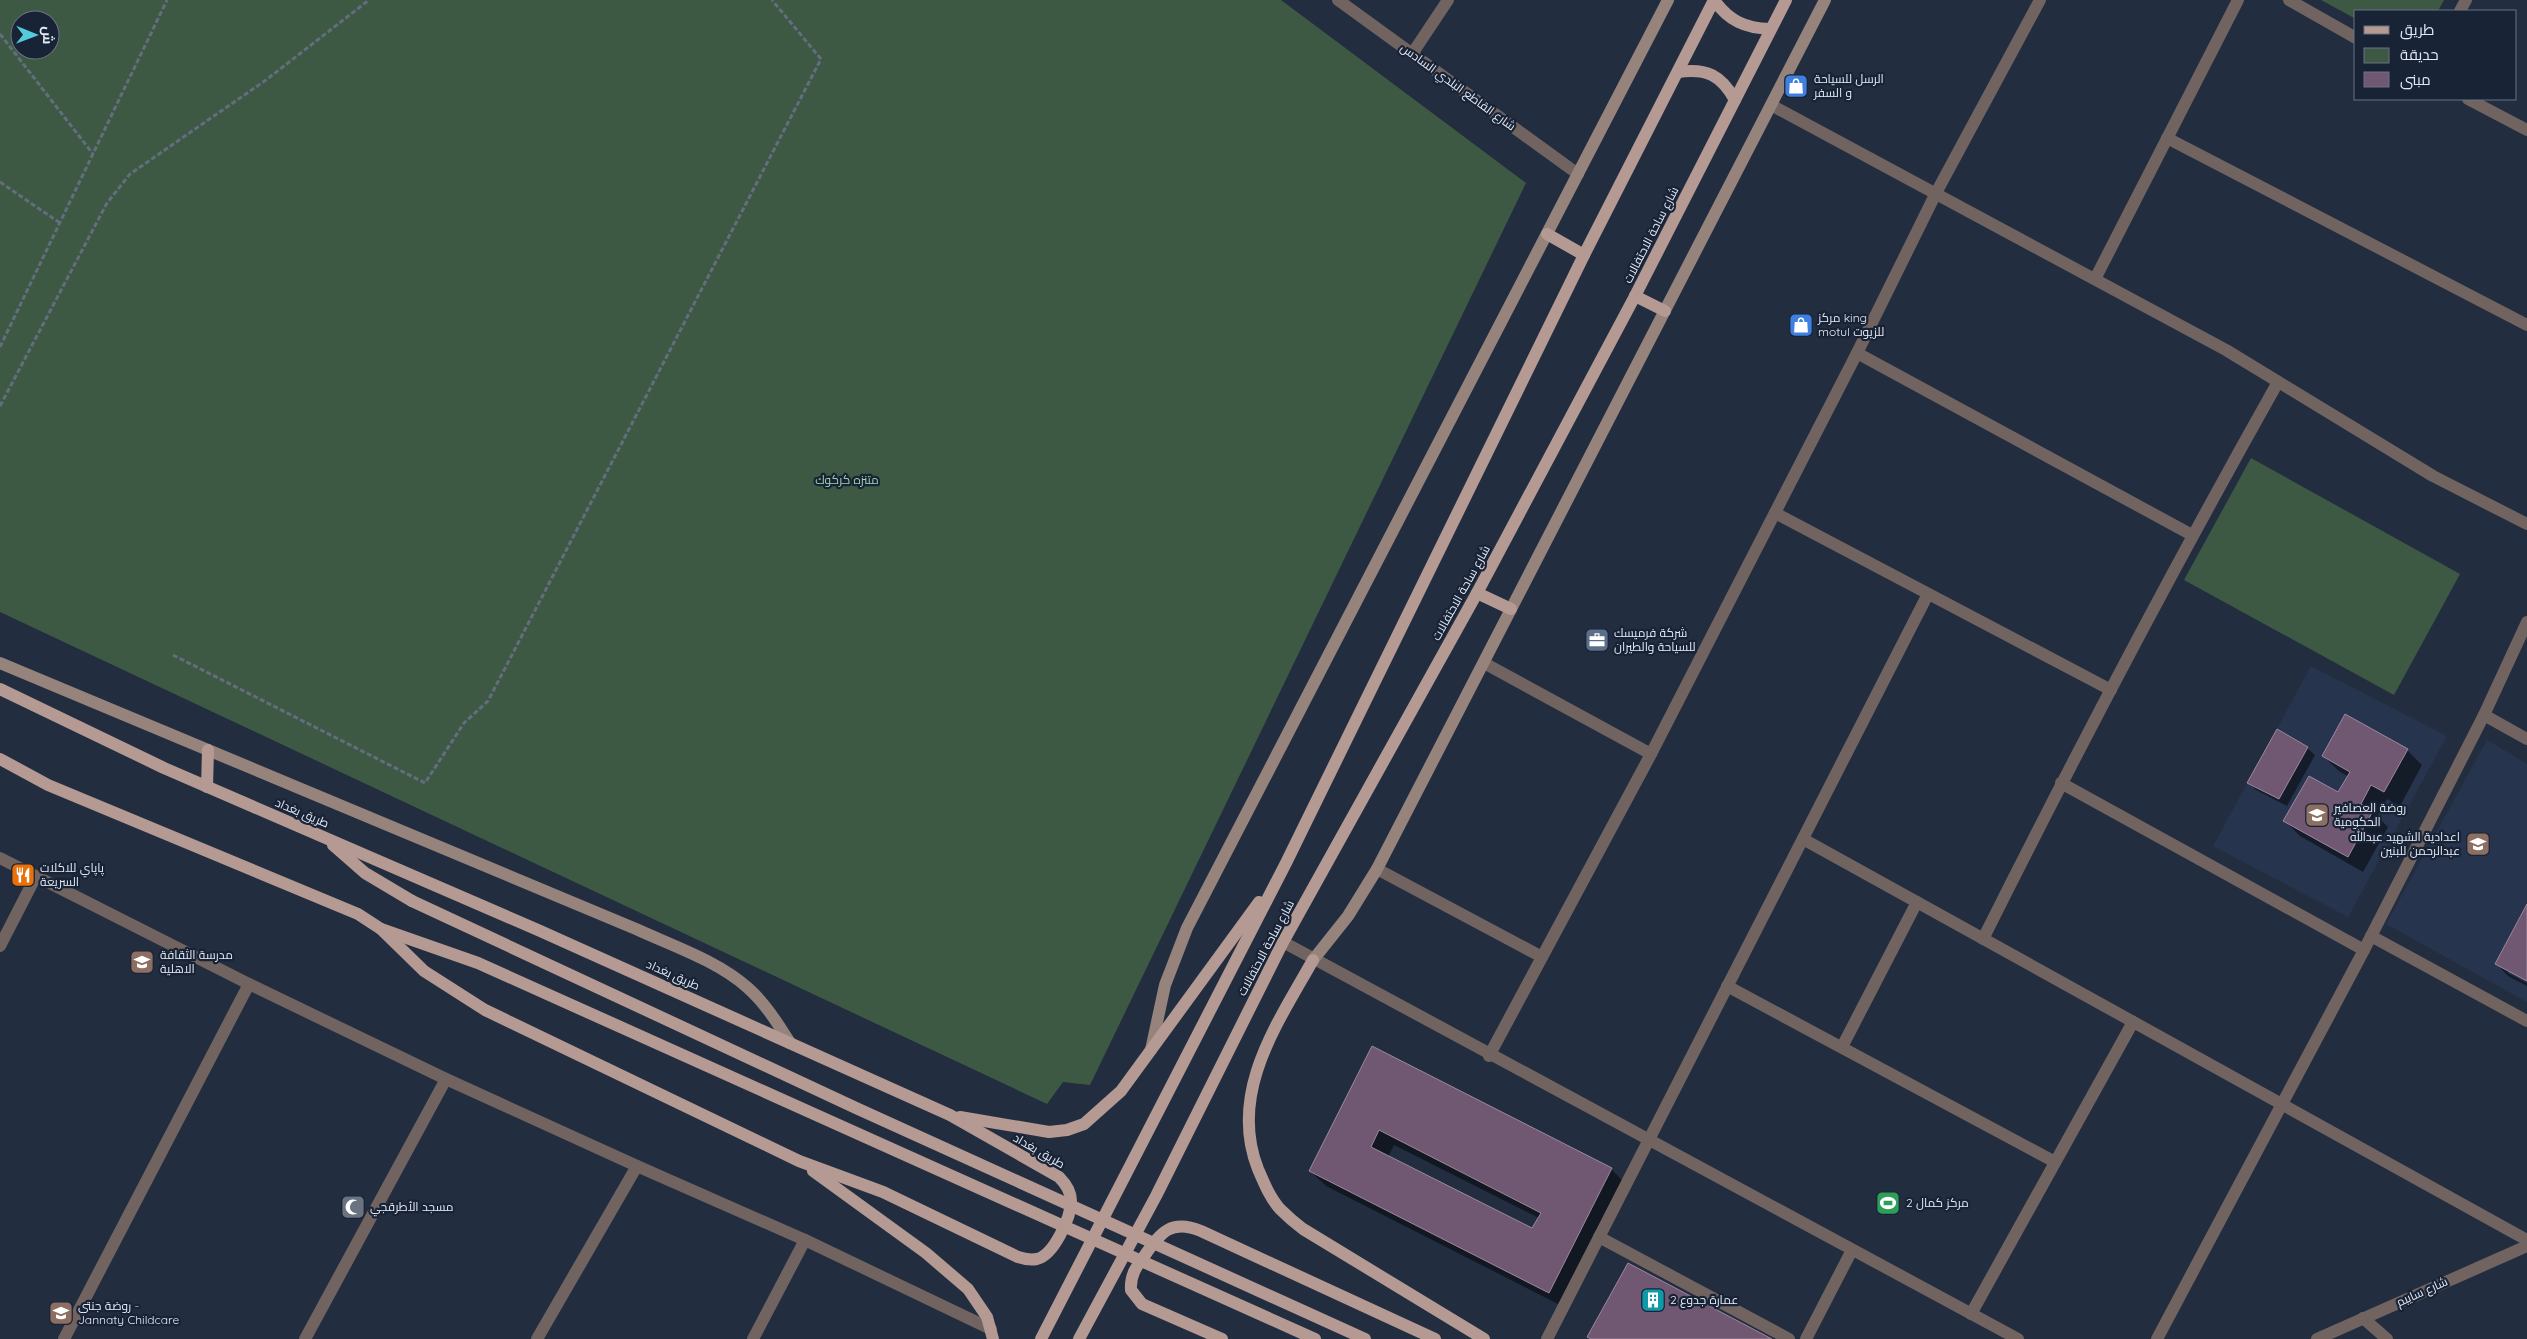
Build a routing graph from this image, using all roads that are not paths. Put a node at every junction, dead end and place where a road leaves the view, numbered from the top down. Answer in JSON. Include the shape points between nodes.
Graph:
{"nodes":[{"id":1,"x":1448,"y":0,"type":"edge"},
{"id":2,"x":1668,"y":0,"type":"edge"},
{"id":3,"x":1714,"y":0,"type":"edge"},
{"id":4,"x":1786,"y":0,"type":"edge"},
{"id":5,"x":1825,"y":0,"type":"edge"},
{"id":6,"x":2040,"y":0,"type":"edge"},
{"id":7,"x":2238,"y":0,"type":"edge"},
{"id":8,"x":2289,"y":0,"type":"edge"},
{"id":9,"x":1340,"y":1,"type":"edge"},
{"id":10,"x":1770,"y":29,"type":"junction"},
{"id":11,"x":2354,"y":37,"type":"edge"},
{"id":12,"x":1412,"y":54,"type":"junction"},
{"id":13,"x":1678,"y":72,"type":"junction"},
{"id":14,"x":1735,"y":100,"type":"junction"},
{"id":15,"x":2470,"y":100,"type":"edge"},
{"id":16,"x":1771,"y":105,"type":"junction"},
{"id":17,"x":2527,"y":130,"type":"edge"},
{"id":18,"x":2167,"y":138,"type":"junction"},
{"id":19,"x":1578,"y":174,"type":"junction"},
{"id":20,"x":1936,"y":192,"type":"junction"},
{"id":21,"x":1547,"y":234,"type":"junction"},
{"id":22,"x":1584,"y":255,"type":"junction"},
{"id":23,"x":2095,"y":279,"type":"junction"},
{"id":24,"x":1635,"y":296,"type":"junction"},
{"id":25,"x":1665,"y":311,"type":"junction"},
{"id":26,"x":2527,"y":325,"type":"edge"},
{"id":27,"x":1857,"y":352,"type":"junction"},
{"id":28,"x":2278,"y":382,"type":"junction"},
{"id":29,"x":1775,"y":512,"type":"junction"},
{"id":30,"x":2527,"y":524,"type":"edge"},
{"id":31,"x":2192,"y":534,"type":"junction"},
{"id":32,"x":1477,"y":592,"type":"junction"},
{"id":33,"x":1928,"y":594,"type":"junction"},
{"id":34,"x":1512,"y":609,"type":"junction"},
{"id":35,"x":2527,"y":622,"type":"edge"},
{"id":36,"x":0,"y":663,"type":"edge"},
{"id":37,"x":1484,"y":663,"type":"junction"},
{"id":38,"x":0,"y":689,"type":"edge"},
{"id":39,"x":2111,"y":690,"type":"junction"},
{"id":40,"x":2484,"y":715,"type":"junction"},
{"id":41,"x":2527,"y":739,"type":"edge"},
{"id":42,"x":208,"y":750,"type":"junction"},
{"id":43,"x":1651,"y":754,"type":"junction"},
{"id":44,"x":0,"y":759,"type":"edge"},
{"id":45,"x":2061,"y":783,"type":"junction"},
{"id":46,"x":207,"y":787,"type":"junction"},
{"id":47,"x":326,"y":838,"type":"junction"},
{"id":48,"x":1803,"y":839,"type":"junction"},
{"id":49,"x":0,"y":858,"type":"edge"},
{"id":50,"x":1286,"y":863,"type":"junction"},
{"id":51,"x":1377,"y":870,"type":"junction"},
{"id":52,"x":36,"y":876,"type":"junction"},
{"id":53,"x":1917,"y":902,"type":"junction"},
{"id":54,"x":381,"y":929,"type":"junction"},
{"id":55,"x":2371,"y":936,"type":"junction"},
{"id":56,"x":1983,"y":939,"type":"junction"},
{"id":57,"x":1283,"y":942,"type":"junction"},
{"id":58,"x":0,"y":946,"type":"edge"},
{"id":59,"x":2364,"y":950,"type":"junction"},
{"id":60,"x":1542,"y":957,"type":"junction"},
{"id":61,"x":1313,"y":960,"type":"junction"},
{"id":62,"x":249,"y":984,"type":"junction"},
{"id":63,"x":1727,"y":986,"type":"junction"},
{"id":64,"x":2527,"y":1021,"type":"edge"},
{"id":65,"x":2133,"y":1022,"type":"junction"},
{"id":66,"x":790,"y":1043,"type":"junction"},
{"id":67,"x":1842,"y":1047,"type":"junction"},
{"id":68,"x":1151,"y":1052,"type":"junction"},
{"id":69,"x":1489,"y":1056,"type":"junction"},
{"id":70,"x":446,"y":1079,"type":"junction"},
{"id":71,"x":2283,"y":1105,"type":"junction"},
{"id":72,"x":950,"y":1115,"type":"junction"},
{"id":73,"x":1648,"y":1140,"type":"junction"},
{"id":74,"x":799,"y":1161,"type":"junction"},
{"id":75,"x":2055,"y":1162,"type":"junction"},
{"id":76,"x":637,"y":1166,"type":"junction"},
{"id":77,"x":1599,"y":1237,"type":"junction"},
{"id":78,"x":805,"y":1240,"type":"junction"},
{"id":79,"x":2527,"y":1240,"type":"edge"},
{"id":80,"x":2527,"y":1246,"type":"edge"},
{"id":81,"x":1852,"y":1250,"type":"junction"},
{"id":82,"x":1971,"y":1314,"type":"junction"},
{"id":83,"x":2363,"y":1318,"type":"junction"},
{"id":84,"x":992,"y":1334,"type":"edge"},
{"id":85,"x":64,"y":1339,"type":"edge"},
{"id":86,"x":305,"y":1339,"type":"edge"},
{"id":87,"x":537,"y":1339,"type":"edge"},
{"id":88,"x":753,"y":1339,"type":"edge"},
{"id":89,"x":1041,"y":1339,"type":"edge"},
{"id":90,"x":1079,"y":1339,"type":"edge"},
{"id":91,"x":1222,"y":1339,"type":"edge"},
{"id":92,"x":1315,"y":1339,"type":"edge"},
{"id":93,"x":1365,"y":1339,"type":"edge"},
{"id":94,"x":1435,"y":1339,"type":"edge"},
{"id":95,"x":1484,"y":1339,"type":"edge"},
{"id":96,"x":1547,"y":1339,"type":"edge"},
{"id":97,"x":1789,"y":1339,"type":"edge"},
{"id":98,"x":1806,"y":1339,"type":"edge"},
{"id":99,"x":2018,"y":1339,"type":"edge"},
{"id":100,"x":2157,"y":1339,"type":"edge"},
{"id":101,"x":2317,"y":1339,"type":"edge"},
{"id":102,"x":2387,"y":1339,"type":"edge"}],
"edges":[{"from":1,"to":12,"type":"street"},
{"from":2,"to":19,"type":"main road"},
{"from":3,"to":10,"type":"main road","via":[[1724,14],[1738,23]]},
{"from":3,"to":13,"type":"main road","name":"شارع ساحة الاحتفالات"},
{"from":4,"to":10,"type":"main road","name":"شارع ساحة الاحتفالات"},
{"from":5,"to":16,"type":"main road"},
{"from":6,"to":20,"type":"street"},
{"from":7,"to":18,"type":"street"},
{"from":8,"to":11,"type":"street"},
{"from":9,"to":12,"type":"street","name":"شارع القاطع البلدي السادس"},
{"from":10,"to":14,"type":"main road","name":"شارع ساحة الاحتفالات"},
{"from":12,"to":19,"type":"street","name":"شارع القاطع البلدي السادس"},
{"from":13,"to":14,"type":"main road","via":[[1696,70],[1713,74],[1726,85]]},
{"from":13,"to":22,"type":"main road","name":"شارع ساحة الاحتفالات"},
{"from":14,"to":24,"type":"main road","name":"شارع ساحة الاحتفالات"},
{"from":15,"to":17,"type":"street"},
{"from":16,"to":20,"type":"street"},
{"from":16,"to":25,"type":"main road"},
{"from":18,"to":23,"type":"street"},
{"from":18,"to":26,"type":"street"},
{"from":19,"to":21,"type":"main road"},
{"from":20,"to":23,"type":"street"},
{"from":20,"to":27,"type":"street"},
{"from":21,"to":22,"type":"main road"},
{"from":21,"to":68,"type":"main road","via":[[1187,928],[1166,985]]},
{"from":22,"to":50,"type":"main road","name":"شارع ساحة الاحتفالات"},
{"from":23,"to":28,"type":"street"},
{"from":24,"to":25,"type":"main road"},
{"from":24,"to":32,"type":"main road","name":"شارع ساحة الاحتفالات"},
{"from":25,"to":34,"type":"main road"},
{"from":27,"to":29,"type":"street"},
{"from":27,"to":31,"type":"street"},
{"from":28,"to":30,"type":"street","via":[[2433,476]]},
{"from":28,"to":31,"type":"street"},
{"from":29,"to":33,"type":"street"},
{"from":29,"to":43,"type":"street"},
{"from":31,"to":39,"type":"street"},
{"from":32,"to":34,"type":"main road"},
{"from":32,"to":57,"type":"main road","name":"شارع ساحة الاحتفالات"},
{"from":33,"to":39,"type":"street"},
{"from":33,"to":48,"type":"street"},
{"from":34,"to":37,"type":"main road"},
{"from":35,"to":40,"type":"street"},
{"from":36,"to":42,"type":"main road"},
{"from":37,"to":43,"type":"street"},
{"from":37,"to":51,"type":"main road"},
{"from":38,"to":46,"type":"main road","name":"طريق بغداد"},
{"from":39,"to":45,"type":"street"},
{"from":40,"to":41,"type":"street"},
{"from":40,"to":55,"type":"street"},
{"from":42,"to":46,"type":"main road"},
{"from":42,"to":66,"type":"main road","via":[[636,929],[725,971],[766,1007]]},
{"from":43,"to":60,"type":"street"},
{"from":44,"to":54,"type":"main road","name":"طريق بغداد","via":[[48,785],[358,914]]},
{"from":45,"to":56,"type":"street"},
{"from":45,"to":59,"type":"street"},
{"from":46,"to":47,"type":"main road","name":"طريق بغداد"},
{"from":47,"to":66,"type":"main road","name":"طريق بغداد"},
{"from":47,"to":93,"type":"main road","bridge":true,"via":[[366,873],[412,901],[856,1108]]},
{"from":48,"to":53,"type":"street"},
{"from":48,"to":63,"type":"street"},
{"from":49,"to":52,"type":"street"},
{"from":50,"to":68,"type":"main road"},
{"from":50,"to":89,"type":"main road","name":"شارع ساحة الاحتفالات"},
{"from":51,"to":60,"type":"street"},
{"from":51,"to":61,"type":"main road","via":[[1348,916]]},
{"from":52,"to":58,"type":"street"},
{"from":52,"to":62,"type":"street"},
{"from":53,"to":56,"type":"street"},
{"from":53,"to":67,"type":"street"},
{"from":54,"to":74,"type":"main road","name":"طريق بغداد","via":[[424,971],[486,1010]]},
{"from":54,"to":92,"type":"main road","bridge":true,"via":[[496,972]]},
{"from":55,"to":59,"type":"street"},
{"from":55,"to":64,"type":"street"},
{"from":56,"to":65,"type":"street"},
{"from":57,"to":61,"type":"street"},
{"from":57,"to":90,"type":"main road","name":"شارع ساحة الاحتفالات","via":[[1156,1196]]},
{"from":59,"to":71,"type":"street"},
{"from":60,"to":69,"type":"street"},
{"from":61,"to":69,"type":"street"},
{"from":61,"to":95,"type":"main road","via":[[1271,1035],[1249,1097],[1249,1130],[1254,1159],[1265,1186],[1279,1208],[1303,1229]]},
{"from":62,"to":70,"type":"street"},
{"from":62,"to":85,"type":"street"},
{"from":63,"to":67,"type":"street"},
{"from":63,"to":73,"type":"street"},
{"from":65,"to":71,"type":"street"},
{"from":65,"to":75,"type":"street"},
{"from":66,"to":72,"type":"main road","name":"طريق بغداد"},
{"from":67,"to":75,"type":"street"},
{"from":68,"to":72,"type":"main road","via":[[1100,1112],[1084,1124],[1067,1130],[1031,1130]]},
{"from":69,"to":73,"type":"street"},
{"from":70,"to":76,"type":"street"},
{"from":70,"to":86,"type":"street"},
{"from":71,"to":79,"type":"street"},
{"from":71,"to":100,"type":"street"},
{"from":72,"to":74,"type":"main road","name":"طريق بغداد","via":[[1066,1183],[1071,1208],[1054,1247],[1047,1254],[1038,1259],[1018,1257],[883,1192]]},
{"from":73,"to":77,"type":"street"},
{"from":73,"to":81,"type":"street"},
{"from":74,"to":84,"type":"main road","via":[[952,1274],[980,1305]]},
{"from":75,"to":82,"type":"street"},
{"from":76,"to":78,"type":"street"},
{"from":76,"to":87,"type":"street"},
{"from":77,"to":96,"type":"street"},
{"from":77,"to":97,"type":"street"},
{"from":78,"to":84,"type":"street"},
{"from":78,"to":88,"type":"street"},
{"from":80,"to":83,"type":"street","name":"شارع سايبم"},
{"from":81,"to":82,"type":"street"},
{"from":81,"to":98,"type":"street"},
{"from":82,"to":99,"type":"street"},
{"from":83,"to":101,"type":"street","name":"شارع سايبم"},
{"from":83,"to":102,"type":"street"},
{"from":91,"to":94,"type":"main road","via":[[1142,1304],[1131,1290],[1133,1273],[1158,1235],[1168,1229],[1190,1226]]}]}
